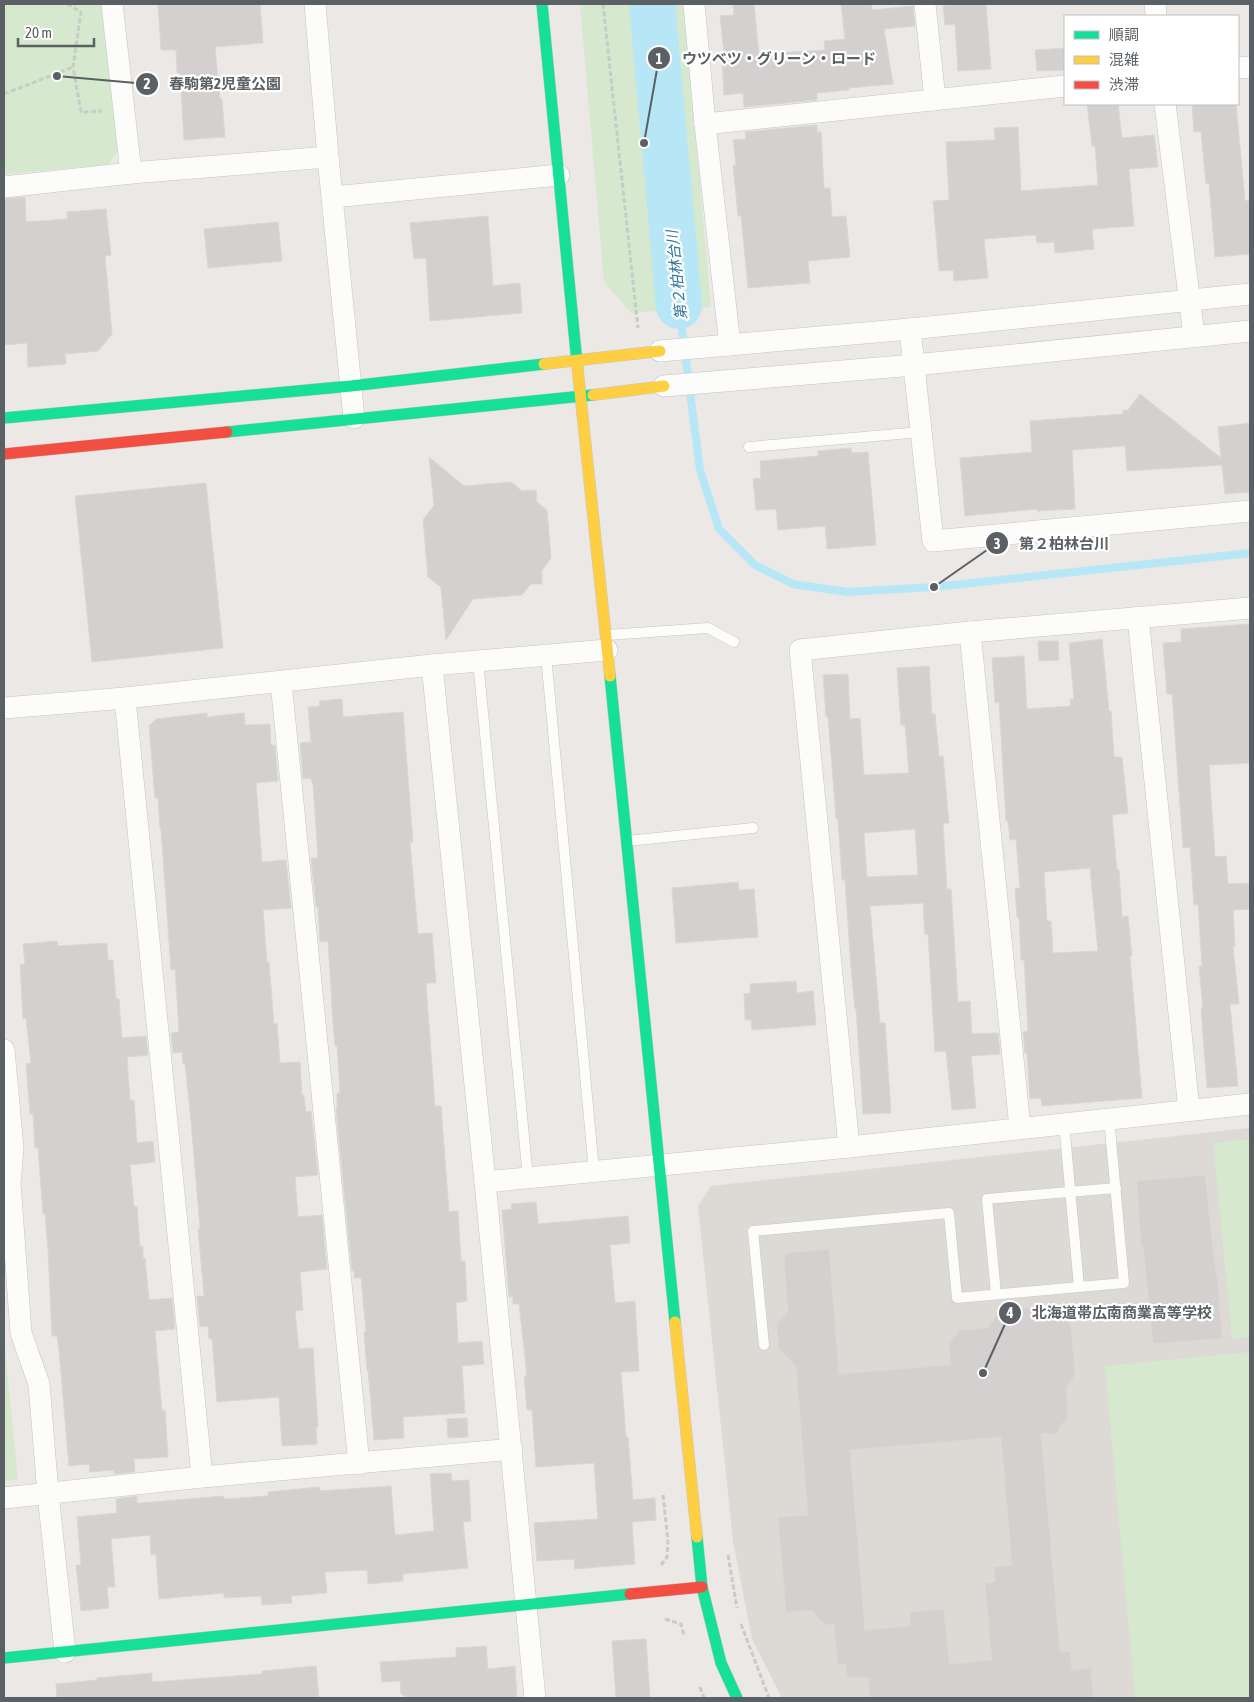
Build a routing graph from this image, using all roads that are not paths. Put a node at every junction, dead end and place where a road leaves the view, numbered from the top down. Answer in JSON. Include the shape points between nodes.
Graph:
{"nodes":[{"id":1,"x":112,"y":4,"type":"edge"},
{"id":2,"x":315,"y":4,"type":"edge"},
{"id":3,"x":542,"y":4,"type":"edge"},
{"id":4,"x":694,"y":4,"type":"edge"},
{"id":5,"x":925,"y":4,"type":"edge"},
{"id":6,"x":1064,"y":86,"type":"edge"},
{"id":7,"x":935,"y":100,"type":"junction"},
{"id":8,"x":1165,"y":105,"type":"edge"},
{"id":9,"x":705,"y":124,"type":"junction"},
{"id":10,"x":328,"y":156,"type":"junction"},
{"id":11,"x":131,"y":173,"type":"junction"},
{"id":12,"x":559,"y":175,"type":"junction"},
{"id":13,"x":4,"y":187,"type":"edge"},
{"id":14,"x":333,"y":197,"type":"junction"},
{"id":15,"x":1250,"y":294,"type":"edge"},
{"id":16,"x":1190,"y":301,"type":"junction"},
{"id":17,"x":910,"y":329,"type":"junction"},
{"id":18,"x":1250,"y":331,"type":"edge"},
{"id":19,"x":1194,"y":336,"type":"junction"},
{"id":20,"x":720,"y":346,"type":"junction"},
{"id":21,"x":650,"y":352,"type":"joint"},
{"id":22,"x":576,"y":360,"type":"junction"},
{"id":23,"x":914,"y":365,"type":"junction"},
{"id":24,"x":351,"y":386,"type":"junction"},
{"id":25,"x":664,"y":386,"type":"joint"},
{"id":26,"x":580,"y":397,"type":"junction"},
{"id":27,"x":4,"y":418,"type":"edge"},
{"id":28,"x":354,"y":418,"type":"junction"},
{"id":29,"x":921,"y":432,"type":"junction"},
{"id":30,"x":749,"y":448,"type":"dead end"},
{"id":31,"x":4,"y":454,"type":"edge"},
{"id":32,"x":1250,"y":511,"type":"edge"},
{"id":33,"x":1250,"y":608,"type":"edge"},
{"id":34,"x":1138,"y":617,"type":"junction"},
{"id":35,"x":970,"y":632,"type":"junction"},
{"id":36,"x":734,"y":642,"type":"dead end"},
{"id":37,"x":606,"y":643,"type":"junction"},
{"id":38,"x":546,"y":656,"type":"junction"},
{"id":39,"x":478,"y":661,"type":"junction"},
{"id":40,"x":432,"y":666,"type":"junction"},
{"id":41,"x":281,"y":682,"type":"junction"},
{"id":42,"x":125,"y":698,"type":"junction"},
{"id":43,"x":4,"y":708,"type":"edge"},
{"id":44,"x":753,"y":828,"type":"dead end"},
{"id":45,"x":626,"y":841,"type":"junction"},
{"id":46,"x":4,"y":1050,"type":"edge"},
{"id":47,"x":1250,"y":1104,"type":"edge"},
{"id":48,"x":1189,"y":1110,"type":"junction"},
{"id":49,"x":1109,"y":1118,"type":"junction"},
{"id":50,"x":1064,"y":1123,"type":"junction"},
{"id":51,"x":1020,"y":1128,"type":"junction"},
{"id":52,"x":849,"y":1147,"type":"junction"},
{"id":53,"x":659,"y":1165,"type":"junction"},
{"id":54,"x":594,"y":1171,"type":"junction"},
{"id":55,"x":528,"y":1178,"type":"junction"},
{"id":56,"x":485,"y":1182,"type":"junction"},
{"id":57,"x":1116,"y":1188,"type":"junction"},
{"id":58,"x":1070,"y":1192,"type":"junction"},
{"id":59,"x":1079,"y":1287,"type":"junction"},
{"id":60,"x":996,"y":1294,"type":"junction"},
{"id":61,"x":764,"y":1345,"type":"dead end"},
{"id":62,"x":512,"y":1450,"type":"junction"},
{"id":63,"x":359,"y":1464,"type":"junction"},
{"id":64,"x":202,"y":1477,"type":"junction"},
{"id":65,"x":48,"y":1494,"type":"junction"},
{"id":66,"x":4,"y":1498,"type":"edge"},
{"id":67,"x":702,"y":1587,"type":"junction"},
{"id":68,"x":527,"y":1604,"type":"junction"},
{"id":69,"x":65,"y":1652,"type":"junction"},
{"id":70,"x":4,"y":1658,"type":"edge"},
{"id":71,"x":535,"y":1698,"type":"edge"},
{"id":72,"x":737,"y":1698,"type":"edge"}],
"edges":[{"from":1,"to":11,"type":"street"},
{"from":2,"to":10,"type":"street"},
{"from":3,"to":12,"type":"street"},
{"from":4,"to":9,"type":"street"},
{"from":5,"to":7,"type":"street"},
{"from":6,"to":7,"type":"street"},
{"from":7,"to":9,"type":"street"},
{"from":8,"to":16,"type":"street"},
{"from":9,"to":20,"type":"street"},
{"from":10,"to":11,"type":"street"},
{"from":10,"to":14,"type":"street"},
{"from":11,"to":13,"type":"street"},
{"from":12,"to":14,"type":"street"},
{"from":12,"to":22,"type":"street"},
{"from":14,"to":24,"type":"street"},
{"from":15,"to":16,"type":"street"},
{"from":16,"to":17,"type":"street"},
{"from":16,"to":19,"type":"street"},
{"from":17,"to":20,"type":"street"},
{"from":17,"to":23,"type":"street"},
{"from":18,"to":19,"type":"street"},
{"from":19,"to":23,"type":"street"},
{"from":20,"to":21,"type":"street"},
{"from":21,"to":22,"type":"street"},
{"from":22,"to":24,"type":"street"},
{"from":22,"to":26,"type":"street"},
{"from":23,"to":25,"type":"street"},
{"from":23,"to":29,"type":"street"},
{"from":24,"to":27,"type":"street"},
{"from":24,"to":28,"type":"street"},
{"from":25,"to":26,"type":"street"},
{"from":26,"to":28,"type":"street"},
{"from":26,"to":37,"type":"street"},
{"from":28,"to":31,"type":"street"},
{"from":29,"to":30,"type":"lane"},
{"from":29,"to":32,"type":"street","via":[[933,541]]},
{"from":33,"to":34,"type":"street"},
{"from":34,"to":35,"type":"street"},
{"from":34,"to":48,"type":"street"},
{"from":35,"to":51,"type":"street"},
{"from":35,"to":52,"type":"street","via":[[800,650]]},
{"from":36,"to":37,"type":"lane","via":[[708,628]]},
{"from":37,"to":38,"type":"street"},
{"from":37,"to":45,"type":"street"},
{"from":38,"to":39,"type":"street"},
{"from":38,"to":54,"type":"lane"},
{"from":39,"to":40,"type":"street"},
{"from":39,"to":55,"type":"lane"},
{"from":40,"to":41,"type":"street"},
{"from":40,"to":56,"type":"street"},
{"from":41,"to":42,"type":"street"},
{"from":41,"to":63,"type":"street"},
{"from":42,"to":43,"type":"street"},
{"from":42,"to":64,"type":"street"},
{"from":44,"to":45,"type":"lane"},
{"from":45,"to":53,"type":"street"},
{"from":46,"to":65,"type":"street","via":[[13,1148],[10,1184],[21,1334],[39,1384]]},
{"from":47,"to":48,"type":"street"},
{"from":48,"to":49,"type":"street"},
{"from":49,"to":50,"type":"street"},
{"from":49,"to":57,"type":"lane"},
{"from":50,"to":51,"type":"street"},
{"from":50,"to":58,"type":"lane"},
{"from":51,"to":52,"type":"street"},
{"from":52,"to":53,"type":"street"},
{"from":53,"to":54,"type":"street"},
{"from":53,"to":67,"type":"street"},
{"from":54,"to":55,"type":"street"},
{"from":55,"to":56,"type":"street"},
{"from":56,"to":62,"type":"street"},
{"from":57,"to":58,"type":"lane"},
{"from":57,"to":59,"type":"lane","via":[[1124,1283]]},
{"from":58,"to":59,"type":"lane"},
{"from":58,"to":60,"type":"lane","via":[[987,1199]]},
{"from":59,"to":60,"type":"lane"},
{"from":60,"to":61,"type":"lane","via":[[958,1298],[949,1213],[753,1231]]},
{"from":62,"to":63,"type":"street"},
{"from":62,"to":68,"type":"street"},
{"from":63,"to":64,"type":"street"},
{"from":64,"to":65,"type":"street"},
{"from":65,"to":66,"type":"street"},
{"from":65,"to":69,"type":"street"},
{"from":67,"to":68,"type":"street"},
{"from":67,"to":72,"type":"street","via":[[721,1663]]},
{"from":68,"to":69,"type":"street"},
{"from":68,"to":71,"type":"street"},
{"from":69,"to":70,"type":"street"}]}
